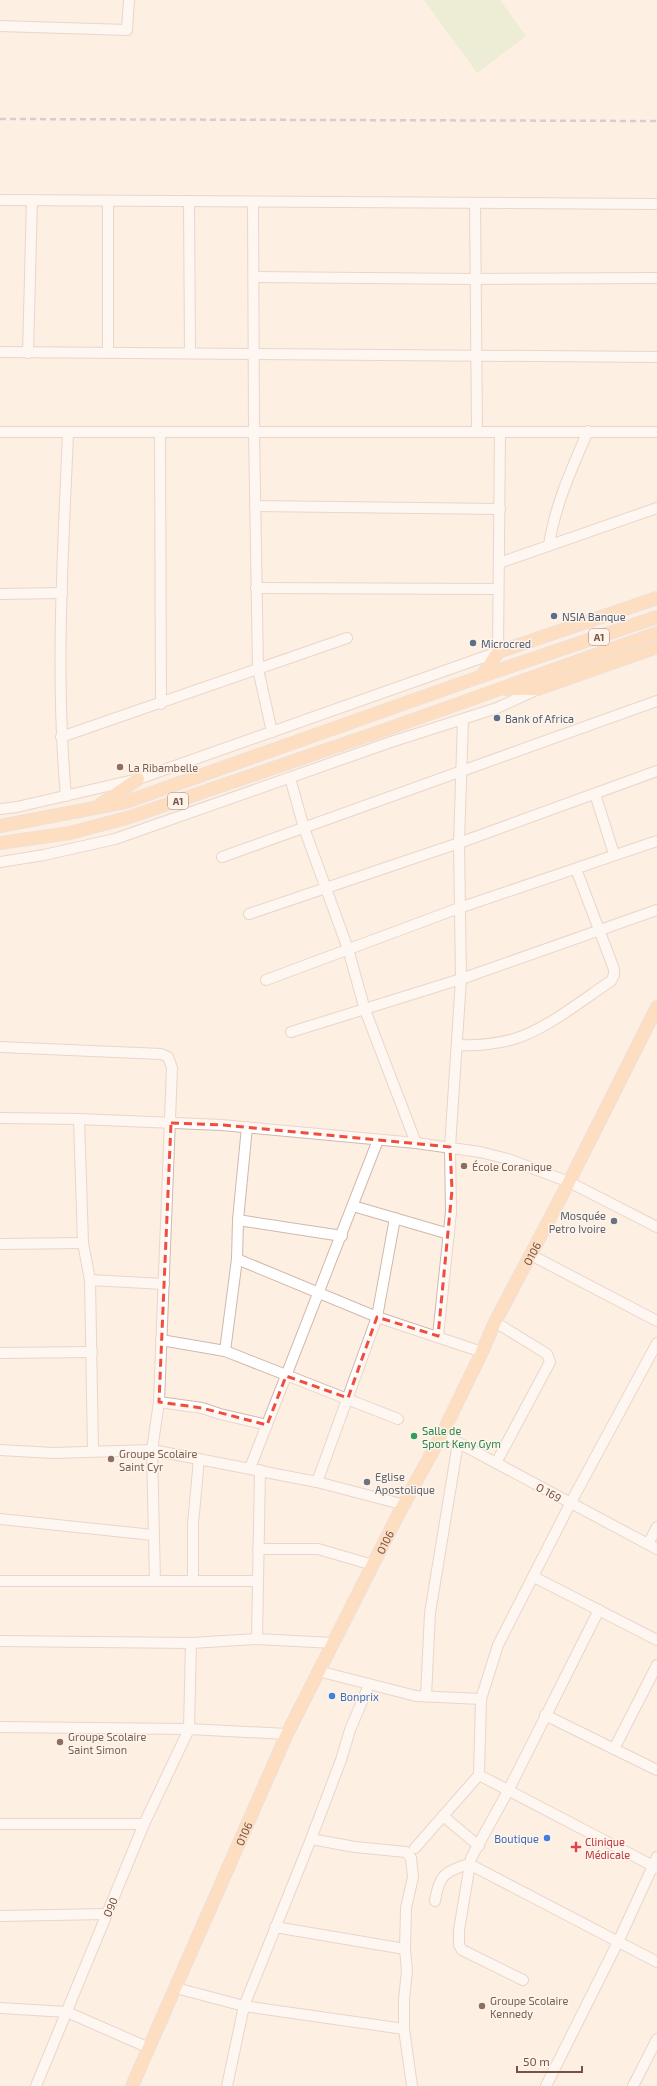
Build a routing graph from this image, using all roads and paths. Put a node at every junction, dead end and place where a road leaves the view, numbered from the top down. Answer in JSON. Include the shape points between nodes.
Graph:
{"nodes":[{"id":1,"x":129,"y":0,"type":"edge"},
{"id":2,"x":0,"y":26,"type":"edge"},
{"id":3,"x":0,"y":200,"type":"edge"},
{"id":4,"x":32,"y":200,"type":"junction"},
{"id":5,"x":108,"y":201,"type":"junction"},
{"id":6,"x":189,"y":201,"type":"junction"},
{"id":7,"x":253,"y":202,"type":"junction"},
{"id":8,"x":474,"y":203,"type":"junction"},
{"id":9,"x":657,"y":204,"type":"edge"},
{"id":10,"x":254,"y":277,"type":"junction"},
{"id":11,"x":657,"y":278,"type":"edge"},
{"id":12,"x":474,"y":279,"type":"junction"},
{"id":13,"x":0,"y":352,"type":"edge"},
{"id":14,"x":108,"y":352,"type":"junction"},
{"id":15,"x":28,"y":353,"type":"junction"},
{"id":16,"x":190,"y":353,"type":"junction"},
{"id":17,"x":254,"y":354,"type":"junction"},
{"id":18,"x":477,"y":354,"type":"junction"},
{"id":19,"x":657,"y":357,"type":"edge"},
{"id":20,"x":254,"y":431,"type":"junction"},
{"id":21,"x":588,"y":431,"type":"junction"},
{"id":22,"x":0,"y":432,"type":"edge"},
{"id":23,"x":477,"y":432,"type":"junction"},
{"id":24,"x":500,"y":432,"type":"junction"},
{"id":25,"x":657,"y":432,"type":"edge"},
{"id":26,"x":160,"y":433,"type":"junction"},
{"id":27,"x":68,"y":434,"type":"junction"},
{"id":28,"x":255,"y":506,"type":"junction"},
{"id":29,"x":657,"y":508,"type":"edge"},
{"id":30,"x":500,"y":509,"type":"junction"},
{"id":31,"x":549,"y":545,"type":"junction"},
{"id":32,"x":499,"y":563,"type":"junction"},
{"id":33,"x":256,"y":588,"type":"junction"},
{"id":34,"x":498,"y":589,"type":"junction"},
{"id":35,"x":62,"y":593,"type":"junction"},
{"id":36,"x":0,"y":594,"type":"edge"},
{"id":37,"x":657,"y":598,"type":"edge"},
{"id":38,"x":657,"y":617,"type":"edge"},
{"id":39,"x":657,"y":633,"type":"edge"},
{"id":40,"x":347,"y":638,"type":"dead end"},
{"id":41,"x":657,"y":647,"type":"edge"},
{"id":42,"x":498,"y":652,"type":"junction"},
{"id":43,"x":258,"y":669,"type":"junction"},
{"id":44,"x":482,"y":676,"type":"junction"},
{"id":45,"x":502,"y":688,"type":"junction"},
{"id":46,"x":538,"y":689,"type":"junction"},
{"id":47,"x":657,"y":701,"type":"edge"},
{"id":48,"x":161,"y":704,"type":"junction"},
{"id":49,"x":463,"y":719,"type":"junction"},
{"id":50,"x":272,"y":732,"type":"junction"},
{"id":51,"x":61,"y":737,"type":"junction"},
{"id":52,"x":463,"y":771,"type":"junction"},
{"id":53,"x":657,"y":771,"type":"edge"},
{"id":54,"x":290,"y":778,"type":"junction"},
{"id":55,"x":138,"y":779,"type":"junction"},
{"id":56,"x":594,"y":794,"type":"junction"},
{"id":57,"x":66,"y":796,"type":"junction"},
{"id":58,"x":0,"y":809,"type":"edge"},
{"id":59,"x":93,"y":809,"type":"junction"},
{"id":60,"x":0,"y":826,"type":"edge"},
{"id":61,"x":304,"y":828,"type":"junction"},
{"id":62,"x":657,"y":841,"type":"edge"},
{"id":63,"x":0,"y":843,"type":"edge"},
{"id":64,"x":459,"y":843,"type":"junction"},
{"id":65,"x":614,"y":854,"type":"junction"},
{"id":66,"x":222,"y":857,"type":"dead end"},
{"id":67,"x":0,"y":862,"type":"edge"},
{"id":68,"x":576,"y":868,"type":"junction"},
{"id":69,"x":326,"y":888,"type":"junction"},
{"id":70,"x":459,"y":908,"type":"junction"},
{"id":71,"x":657,"y":910,"type":"edge"},
{"id":72,"x":249,"y":914,"type":"dead end"},
{"id":73,"x":600,"y":929,"type":"junction"},
{"id":74,"x":348,"y":950,"type":"junction"},
{"id":75,"x":266,"y":980,"type":"dead end"},
{"id":76,"x":461,"y":980,"type":"junction"},
{"id":77,"x":657,"y":1007,"type":"edge"},
{"id":78,"x":365,"y":1010,"type":"junction"},
{"id":79,"x":291,"y":1032,"type":"dead end"},
{"id":80,"x":456,"y":1045,"type":"junction"},
{"id":81,"x":0,"y":1047,"type":"edge"},
{"id":82,"x":0,"y":1118,"type":"edge"},
{"id":83,"x":79,"y":1119,"type":"junction"},
{"id":84,"x":171,"y":1123,"type":"junction"},
{"id":85,"x":247,"y":1127,"type":"junction"},
{"id":86,"x":378,"y":1140,"type":"junction"},
{"id":87,"x":416,"y":1142,"type":"junction"},
{"id":88,"x":450,"y":1147,"type":"junction"},
{"id":89,"x":569,"y":1182,"type":"junction"},
{"id":90,"x":353,"y":1206,"type":"junction"},
{"id":91,"x":395,"y":1218,"type":"junction"},
{"id":92,"x":238,"y":1220,"type":"junction"},
{"id":93,"x":657,"y":1227,"type":"edge"},
{"id":94,"x":449,"y":1234,"type":"junction"},
{"id":95,"x":342,"y":1236,"type":"junction"},
{"id":96,"x":83,"y":1243,"type":"junction"},
{"id":97,"x":0,"y":1244,"type":"edge"},
{"id":98,"x":531,"y":1255,"type":"junction"},
{"id":99,"x":237,"y":1259,"type":"junction"},
{"id":100,"x":90,"y":1280,"type":"junction"},
{"id":101,"x":164,"y":1284,"type":"junction"},
{"id":102,"x":320,"y":1293,"type":"junction"},
{"id":103,"x":377,"y":1317,"type":"junction"},
{"id":104,"x":657,"y":1321,"type":"edge"},
{"id":105,"x":495,"y":1322,"type":"junction"},
{"id":106,"x":438,"y":1336,"type":"junction"},
{"id":107,"x":161,"y":1340,"type":"junction"},
{"id":108,"x":657,"y":1343,"type":"edge"},
{"id":109,"x":92,"y":1352,"type":"junction"},
{"id":110,"x":225,"y":1352,"type":"junction"},
{"id":111,"x":482,"y":1352,"type":"junction"},
{"id":112,"x":0,"y":1353,"type":"edge"},
{"id":113,"x":286,"y":1376,"type":"junction"},
{"id":114,"x":348,"y":1398,"type":"junction"},
{"id":115,"x":159,"y":1402,"type":"junction"},
{"id":116,"x":398,"y":1419,"type":"dead end"},
{"id":117,"x":268,"y":1425,"type":"junction"},
{"id":118,"x":442,"y":1434,"type":"junction"},
{"id":119,"x":458,"y":1443,"type":"junction"},
{"id":120,"x":0,"y":1450,"type":"edge"},
{"id":121,"x":152,"y":1450,"type":"junction"},
{"id":122,"x":93,"y":1451,"type":"junction"},
{"id":123,"x":199,"y":1459,"type":"junction"},
{"id":124,"x":496,"y":1463,"type":"junction"},
{"id":125,"x":255,"y":1469,"type":"junction"},
{"id":126,"x":317,"y":1482,"type":"junction"},
{"id":127,"x":570,"y":1504,"type":"junction"},
{"id":128,"x":405,"y":1505,"type":"junction"},
{"id":129,"x":0,"y":1519,"type":"edge"},
{"id":130,"x":657,"y":1527,"type":"edge"},
{"id":131,"x":152,"y":1535,"type":"junction"},
{"id":132,"x":653,"y":1547,"type":"edge"},
{"id":133,"x":258,"y":1549,"type":"junction"},
{"id":134,"x":373,"y":1565,"type":"junction"},
{"id":135,"x":534,"y":1577,"type":"junction"},
{"id":136,"x":0,"y":1580,"type":"edge"},
{"id":137,"x":155,"y":1581,"type":"junction"},
{"id":138,"x":192,"y":1581,"type":"junction"},
{"id":139,"x":258,"y":1581,"type":"junction"},
{"id":140,"x":599,"y":1610,"type":"junction"},
{"id":141,"x":257,"y":1639,"type":"junction"},
{"id":142,"x":657,"y":1640,"type":"edge"},
{"id":143,"x":0,"y":1641,"type":"edge"},
{"id":144,"x":191,"y":1643,"type":"junction"},
{"id":145,"x":333,"y":1643,"type":"junction"},
{"id":146,"x":657,"y":1665,"type":"edge"},
{"id":147,"x":318,"y":1671,"type":"junction"},
{"id":148,"x":369,"y":1685,"type":"junction"},
{"id":149,"x":426,"y":1696,"type":"junction"},
{"id":150,"x":481,"y":1699,"type":"junction"},
{"id":151,"x":545,"y":1716,"type":"junction"},
{"id":152,"x":0,"y":1727,"type":"edge"},
{"id":153,"x":189,"y":1729,"type":"junction"},
{"id":154,"x":287,"y":1734,"type":"junction"},
{"id":155,"x":614,"y":1749,"type":"junction"},
{"id":156,"x":657,"y":1770,"type":"edge"},
{"id":157,"x":479,"y":1775,"type":"junction"},
{"id":158,"x":508,"y":1791,"type":"junction"},
{"id":159,"x":443,"y":1816,"type":"junction"},
{"id":160,"x":0,"y":1824,"type":"edge"},
{"id":161,"x":144,"y":1824,"type":"junction"},
{"id":162,"x":311,"y":1839,"type":"junction"},
{"id":163,"x":479,"y":1846,"type":"junction"},
{"id":164,"x":415,"y":1848,"type":"dead end"},
{"id":165,"x":469,"y":1864,"type":"junction"},
{"id":166,"x":655,"y":1864,"type":"edge"},
{"id":167,"x":435,"y":1901,"type":"dead end"},
{"id":168,"x":107,"y":1914,"type":"junction"},
{"id":169,"x":0,"y":1916,"type":"edge"},
{"id":170,"x":275,"y":1927,"type":"junction"},
{"id":171,"x":618,"y":1942,"type":"junction"},
{"id":172,"x":405,"y":1949,"type":"junction"},
{"id":173,"x":657,"y":1962,"type":"edge"},
{"id":174,"x":524,"y":1980,"type":"dead end"},
{"id":175,"x":176,"y":1988,"type":"junction"},
{"id":176,"x":244,"y":2006,"type":"junction"},
{"id":177,"x":0,"y":2008,"type":"edge"},
{"id":178,"x":67,"y":2012,"type":"junction"},
{"id":179,"x":404,"y":2029,"type":"junction"},
{"id":180,"x":657,"y":2039,"type":"edge"},
{"id":181,"x":149,"y":2048,"type":"junction"},
{"id":182,"x":36,"y":2086,"type":"edge"},
{"id":183,"x":132,"y":2086,"type":"edge"},
{"id":184,"x":227,"y":2086,"type":"edge"},
{"id":185,"x":412,"y":2086,"type":"edge"},
{"id":186,"x":546,"y":2086,"type":"edge"},
{"id":187,"x":633,"y":2086,"type":"edge"}],
"edges":[{"from":1,"to":2,"type":"street","via":[[127,30]]},
{"from":3,"to":4,"type":"street"},
{"from":4,"to":5,"type":"street"},
{"from":4,"to":15,"type":"street"},
{"from":5,"to":6,"type":"street"},
{"from":5,"to":14,"type":"street"},
{"from":6,"to":7,"type":"street"},
{"from":6,"to":16,"type":"street"},
{"from":7,"to":8,"type":"street"},
{"from":7,"to":10,"type":"street"},
{"from":8,"to":9,"type":"street"},
{"from":8,"to":12,"type":"street"},
{"from":10,"to":12,"type":"street"},
{"from":10,"to":17,"type":"street"},
{"from":11,"to":12,"type":"street"},
{"from":12,"to":18,"type":"street"},
{"from":13,"to":15,"type":"street"},
{"from":14,"to":15,"type":"street"},
{"from":14,"to":16,"type":"street"},
{"from":16,"to":17,"type":"street"},
{"from":17,"to":18,"type":"street"},
{"from":17,"to":20,"type":"street"},
{"from":18,"to":19,"type":"street"},
{"from":18,"to":23,"type":"street"},
{"from":20,"to":23,"type":"street"},
{"from":20,"to":26,"type":"street"},
{"from":20,"to":28,"type":"street"},
{"from":21,"to":24,"type":"street"},
{"from":21,"to":25,"type":"street"},
{"from":21,"to":31,"type":"street","via":[[552,520]]},
{"from":22,"to":27,"type":"street"},
{"from":23,"to":24,"type":"street"},
{"from":24,"to":30,"type":"street"},
{"from":26,"to":27,"type":"street"},
{"from":26,"to":48,"type":"street"},
{"from":27,"to":35,"type":"street"},
{"from":28,"to":30,"type":"street"},
{"from":28,"to":33,"type":"street"},
{"from":29,"to":31,"type":"street"},
{"from":30,"to":32,"type":"street"},
{"from":31,"to":32,"type":"street"},
{"from":32,"to":34,"type":"street"},
{"from":33,"to":34,"type":"street"},
{"from":33,"to":43,"type":"street"},
{"from":34,"to":42,"type":"street"},
{"from":35,"to":36,"type":"street"},
{"from":35,"to":51,"type":"street"},
{"from":37,"to":42,"type":"main road"},
{"from":38,"to":44,"type":"main road","number":"A1"},
{"from":39,"to":45,"type":"main road","number":"A1"},
{"from":40,"to":43,"type":"street"},
{"from":41,"to":46,"type":"main road"},
{"from":42,"to":44,"type":"main road"},
{"from":42,"to":50,"type":"street"},
{"from":43,"to":48,"type":"street"},
{"from":43,"to":50,"type":"street"},
{"from":44,"to":59,"type":"main road","number":"A1","via":[[126,802]]},
{"from":45,"to":46,"type":"main road"},
{"from":45,"to":63,"type":"main road","number":"A1","via":[[130,818],[70,833]]},
{"from":46,"to":49,"type":"street","via":[[497,708]]},
{"from":47,"to":52,"type":"street"},
{"from":48,"to":51,"type":"street"},
{"from":49,"to":52,"type":"street"},
{"from":49,"to":54,"type":"street"},
{"from":50,"to":55,"type":"street"},
{"from":51,"to":57,"type":"street"},
{"from":52,"to":61,"type":"street"},
{"from":52,"to":64,"type":"street"},
{"from":53,"to":56,"type":"street"},
{"from":54,"to":61,"type":"street"},
{"from":54,"to":67,"type":"street","via":[[115,840]]},
{"from":55,"to":57,"type":"street"},
{"from":55,"to":59,"type":"main road"},
{"from":56,"to":64,"type":"street"},
{"from":56,"to":65,"type":"street"},
{"from":57,"to":58,"type":"street"},
{"from":59,"to":60,"type":"main road","number":"A1"},
{"from":61,"to":66,"type":"street"},
{"from":61,"to":69,"type":"street"},
{"from":62,"to":65,"type":"street"},
{"from":64,"to":69,"type":"street"},
{"from":64,"to":70,"type":"street"},
{"from":65,"to":68,"type":"street"},
{"from":68,"to":70,"type":"street"},
{"from":68,"to":73,"type":"street"},
{"from":69,"to":72,"type":"street"},
{"from":69,"to":74,"type":"street"},
{"from":70,"to":74,"type":"street"},
{"from":70,"to":76,"type":"street"},
{"from":71,"to":73,"type":"street"},
{"from":73,"to":76,"type":"street"},
{"from":73,"to":80,"type":"street","via":[[614,969],[611,981],[540,1027],[514,1039],[475,1046]]},
{"from":74,"to":75,"type":"street"},
{"from":74,"to":78,"type":"street"},
{"from":76,"to":78,"type":"street"},
{"from":76,"to":80,"type":"street"},
{"from":77,"to":89,"type":"main road","name":"O106"},
{"from":78,"to":79,"type":"street"},
{"from":78,"to":87,"type":"street"},
{"from":80,"to":88,"type":"street"},
{"from":81,"to":84,"type":"street","via":[[161,1054],[168,1057],[172,1068]]},
{"from":82,"to":83,"type":"street"},
{"from":83,"to":84,"type":"street"},
{"from":83,"to":96,"type":"street"},
{"from":84,"to":85,"type":"street"},
{"from":84,"to":101,"type":"street"},
{"from":85,"to":86,"type":"street"},
{"from":85,"to":92,"type":"street"},
{"from":86,"to":87,"type":"street"},
{"from":86,"to":90,"type":"street"},
{"from":87,"to":88,"type":"street"},
{"from":88,"to":89,"type":"street","via":[[496,1155]]},
{"from":88,"to":94,"type":"street","via":[[452,1190]]},
{"from":89,"to":93,"type":"street"},
{"from":89,"to":98,"type":"main road","name":"O106"},
{"from":90,"to":91,"type":"street"},
{"from":90,"to":95,"type":"street"},
{"from":91,"to":94,"type":"street"},
{"from":91,"to":103,"type":"street"},
{"from":92,"to":95,"type":"street"},
{"from":92,"to":99,"type":"street"},
{"from":94,"to":106,"type":"street"},
{"from":95,"to":102,"type":"street"},
{"from":96,"to":97,"type":"street"},
{"from":96,"to":100,"type":"street"},
{"from":98,"to":104,"type":"street"},
{"from":98,"to":105,"type":"main road","name":"O106"},
{"from":99,"to":102,"type":"street"},
{"from":99,"to":110,"type":"street"},
{"from":100,"to":101,"type":"street"},
{"from":100,"to":109,"type":"street"},
{"from":101,"to":107,"type":"street"},
{"from":102,"to":103,"type":"street"},
{"from":102,"to":113,"type":"street"},
{"from":103,"to":106,"type":"street"},
{"from":103,"to":114,"type":"street"},
{"from":105,"to":111,"type":"main road","name":"O106"},
{"from":105,"to":124,"type":"street","via":[[547,1354],[550,1362]]},
{"from":106,"to":111,"type":"street"},
{"from":107,"to":110,"type":"street"},
{"from":107,"to":115,"type":"street"},
{"from":108,"to":127,"type":"street"},
{"from":109,"to":112,"type":"street"},
{"from":109,"to":122,"type":"street"},
{"from":110,"to":113,"type":"street"},
{"from":111,"to":118,"type":"main road","name":"O106"},
{"from":113,"to":114,"type":"street"},
{"from":113,"to":117,"type":"street"},
{"from":114,"to":116,"type":"street"},
{"from":114,"to":126,"type":"street"},
{"from":115,"to":117,"type":"street","via":[[202,1408]]},
{"from":115,"to":121,"type":"street"},
{"from":117,"to":125,"type":"street"},
{"from":118,"to":119,"type":"street","name":"O 169"},
{"from":118,"to":128,"type":"main road","name":"O106"},
{"from":119,"to":124,"type":"street","name":"O 169"},
{"from":119,"to":149,"type":"street","via":[[430,1613]]},
{"from":120,"to":122,"type":"street","via":[[53,1453]]},
{"from":121,"to":122,"type":"street"},
{"from":121,"to":123,"type":"street"},
{"from":121,"to":131,"type":"street"},
{"from":123,"to":125,"type":"street"},
{"from":123,"to":138,"type":"street","via":[[193,1524]]},
{"from":124,"to":127,"type":"street","name":"O 169"},
{"from":125,"to":126,"type":"street"},
{"from":125,"to":133,"type":"street"},
{"from":126,"to":128,"type":"street"},
{"from":127,"to":132,"type":"street","name":"O 169"},
{"from":127,"to":135,"type":"street"},
{"from":128,"to":134,"type":"main road","name":"O106"},
{"from":129,"to":131,"type":"street"},
{"from":130,"to":132,"type":"street"},
{"from":131,"to":137,"type":"street"},
{"from":133,"to":134,"type":"street","via":[[318,1549]]},
{"from":133,"to":139,"type":"street"},
{"from":134,"to":145,"type":"main road","name":"O106"},
{"from":135,"to":140,"type":"street"},
{"from":135,"to":150,"type":"street","via":[[498,1645]]},
{"from":136,"to":137,"type":"street"},
{"from":137,"to":138,"type":"street"},
{"from":138,"to":139,"type":"street"},
{"from":139,"to":141,"type":"street"},
{"from":140,"to":142,"type":"street"},
{"from":140,"to":151,"type":"street"},
{"from":141,"to":144,"type":"street"},
{"from":141,"to":145,"type":"street"},
{"from":143,"to":144,"type":"street"},
{"from":144,"to":153,"type":"street"},
{"from":145,"to":147,"type":"main road","name":"O106"},
{"from":146,"to":155,"type":"street"},
{"from":147,"to":148,"type":"street"},
{"from":147,"to":154,"type":"main road","name":"O106"},
{"from":148,"to":149,"type":"street"},
{"from":148,"to":162,"type":"street"},
{"from":149,"to":150,"type":"street"},
{"from":150,"to":157,"type":"street"},
{"from":151,"to":155,"type":"street"},
{"from":151,"to":158,"type":"street"},
{"from":152,"to":153,"type":"street"},
{"from":153,"to":154,"type":"street"},
{"from":153,"to":161,"type":"street","name":"O90"},
{"from":154,"to":175,"type":"main road","name":"O106"},
{"from":155,"to":156,"type":"street"},
{"from":157,"to":158,"type":"street"},
{"from":157,"to":159,"type":"street"},
{"from":158,"to":163,"type":"street"},
{"from":158,"to":166,"type":"street"},
{"from":159,"to":163,"type":"street"},
{"from":159,"to":164,"type":"street"},
{"from":160,"to":161,"type":"street"},
{"from":161,"to":168,"type":"street","name":"O90"},
{"from":162,"to":170,"type":"street"},
{"from":162,"to":172,"type":"street","via":[[406,1852],[411,1858],[414,1877],[406,1908]]},
{"from":163,"to":165,"type":"street"},
{"from":165,"to":167,"type":"street","via":[[451,1869],[441,1878],[437,1885]]},
{"from":165,"to":171,"type":"street"},
{"from":165,"to":174,"type":"street","via":[[459,1945],[462,1950]]},
{"from":166,"to":171,"type":"street"},
{"from":168,"to":169,"type":"street"},
{"from":168,"to":178,"type":"street","name":"O90"},
{"from":170,"to":172,"type":"street"},
{"from":170,"to":176,"type":"street"},
{"from":171,"to":173,"type":"street"},
{"from":171,"to":186,"type":"street"},
{"from":172,"to":179,"type":"street","via":[[407,1971]]},
{"from":175,"to":176,"type":"street"},
{"from":175,"to":181,"type":"main road","name":"O106"},
{"from":176,"to":179,"type":"street"},
{"from":176,"to":184,"type":"street"},
{"from":177,"to":178,"type":"street"},
{"from":178,"to":181,"type":"street"},
{"from":178,"to":182,"type":"street","name":"O90"},
{"from":179,"to":185,"type":"street"},
{"from":180,"to":187,"type":"street"},
{"from":181,"to":183,"type":"main road","name":"O106"}]}
